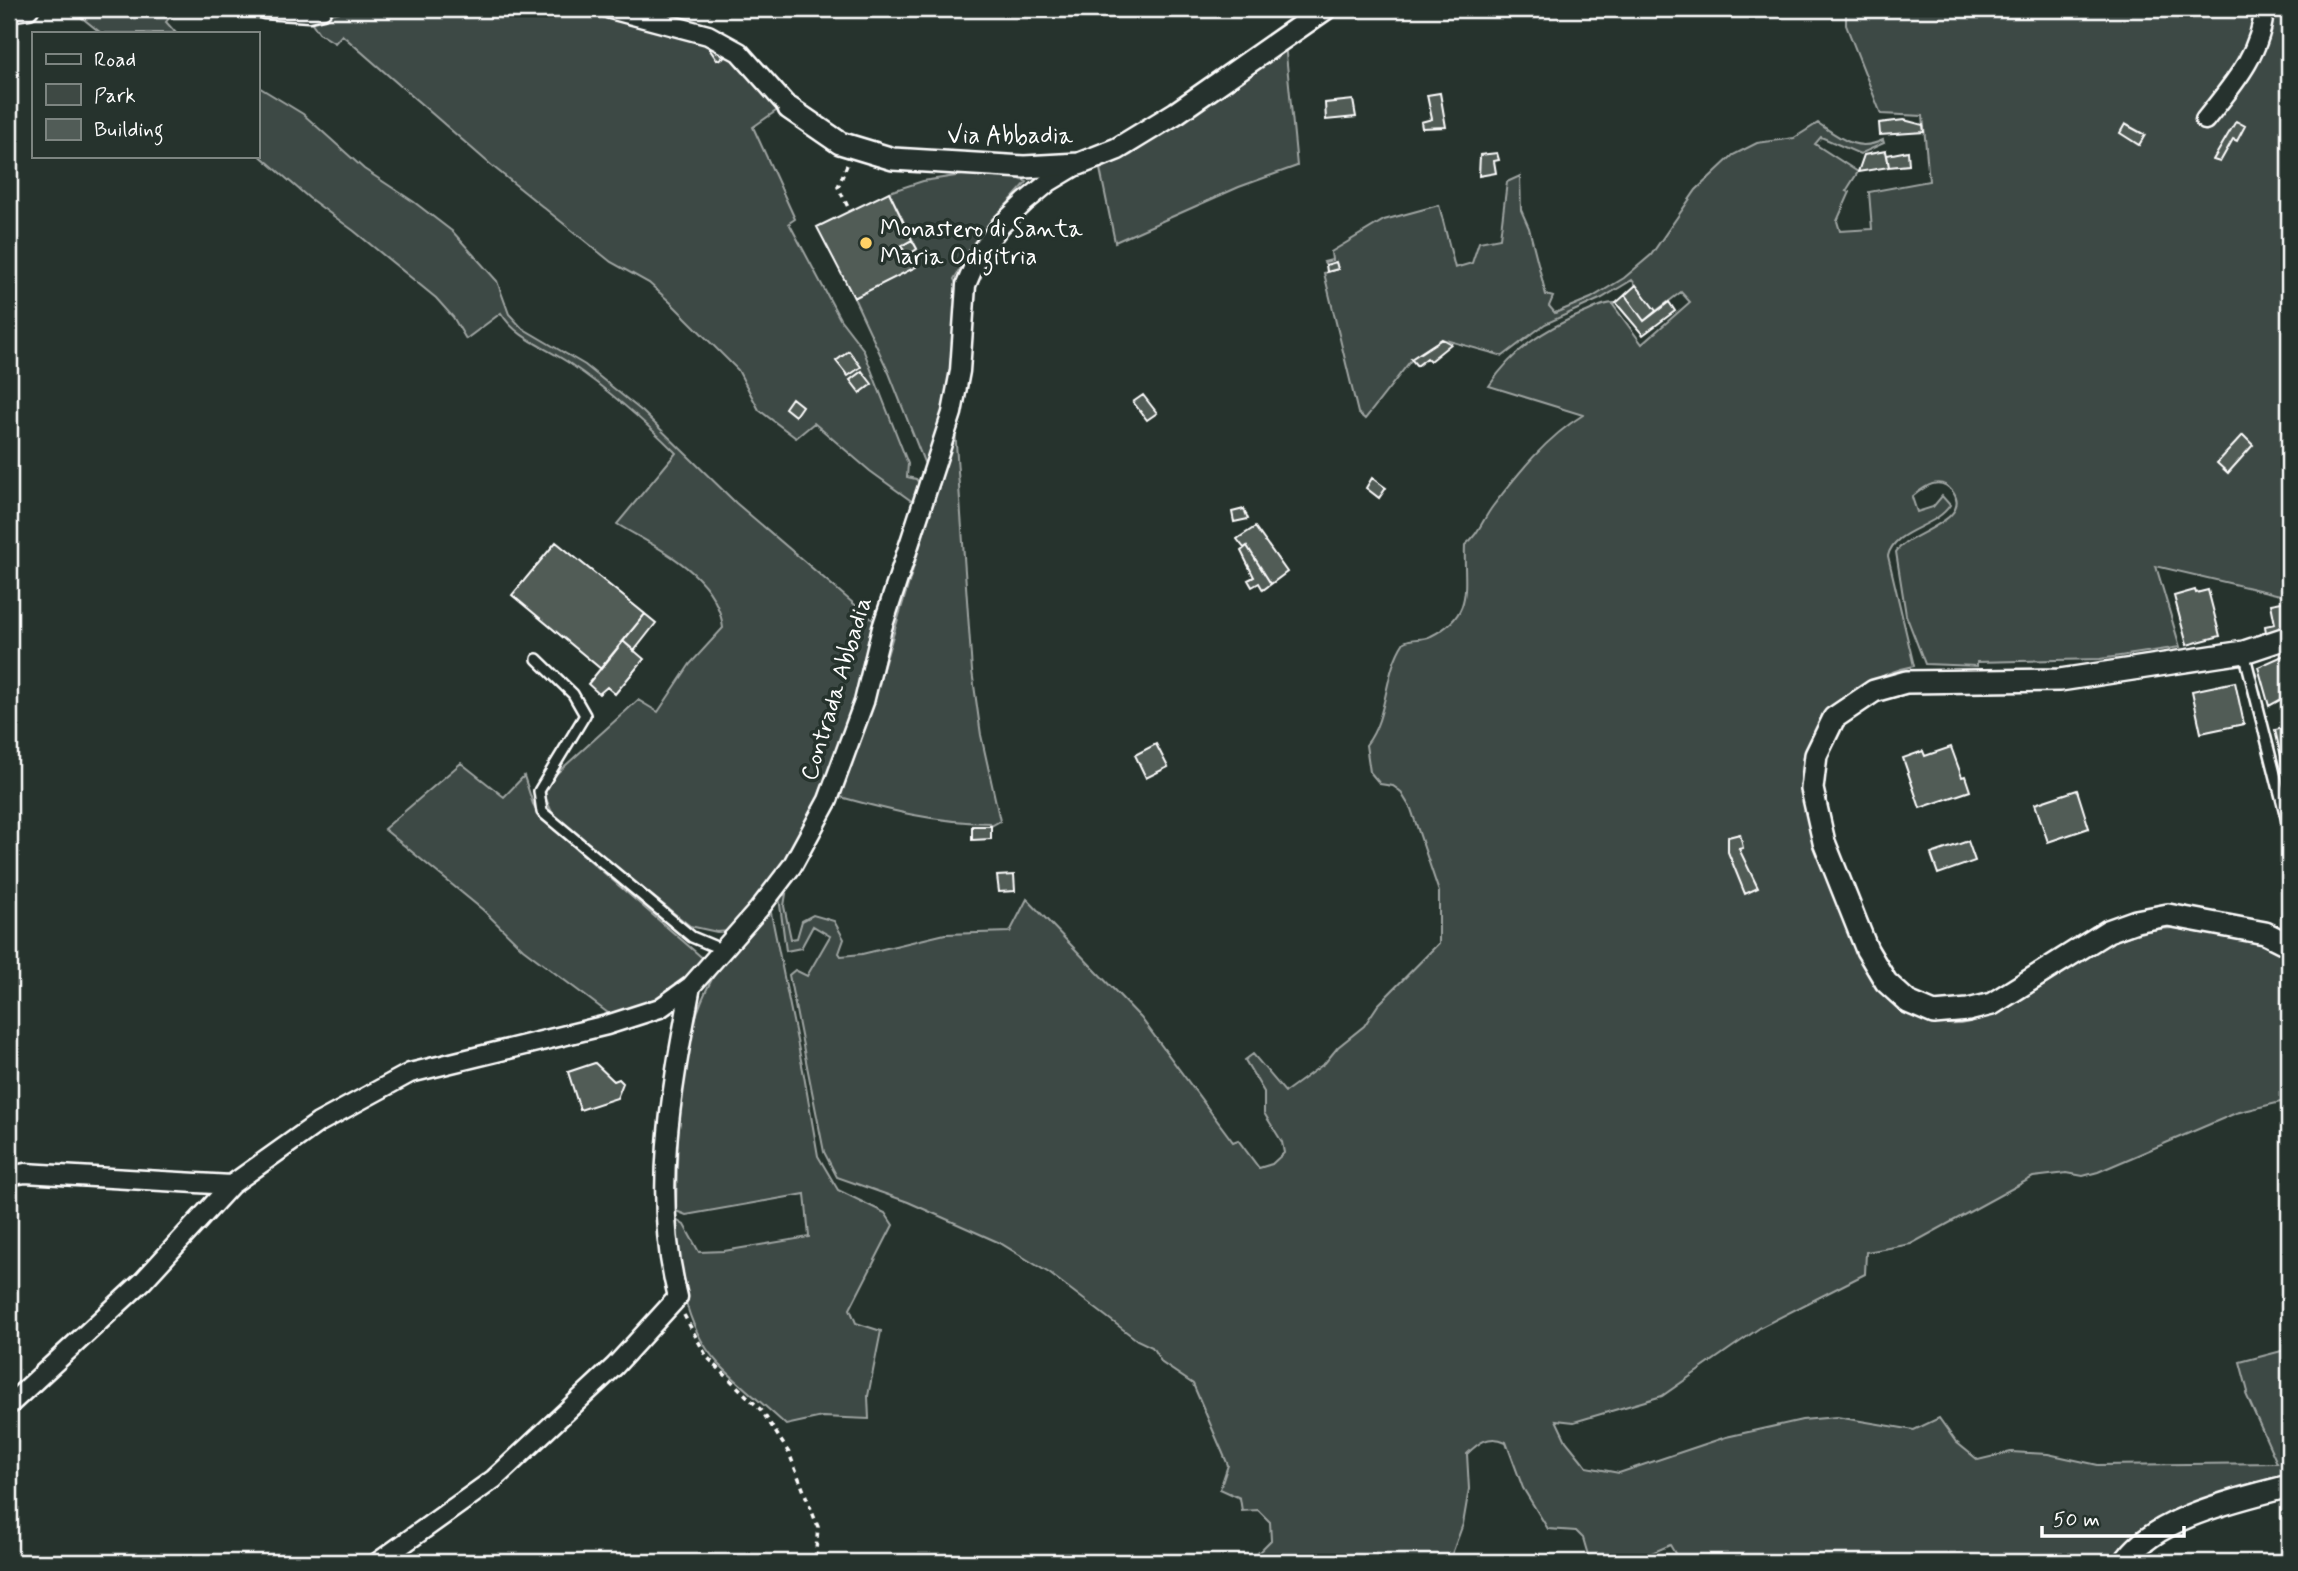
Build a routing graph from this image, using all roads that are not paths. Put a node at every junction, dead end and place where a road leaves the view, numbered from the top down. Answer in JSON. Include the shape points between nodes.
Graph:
{"nodes":[{"id":1,"x":29,"y":9,"type":"edge"},
{"id":2,"x":264,"y":9,"type":"edge"},
{"id":3,"x":322,"y":9,"type":"edge"},
{"id":4,"x":610,"y":9,"type":"edge"},
{"id":5,"x":1325,"y":9,"type":"edge"},
{"id":6,"x":2264,"y":9,"type":"edge"},
{"id":7,"x":9,"y":12,"type":"edge"},
{"id":8,"x":789,"y":108,"type":"joint"},
{"id":9,"x":2205,"y":120,"type":"dead end"},
{"id":10,"x":1079,"y":164,"type":"junction"},
{"id":11,"x":2289,"y":637,"type":"edge"},
{"id":12,"x":2244,"y":652,"type":"junction"},
{"id":13,"x":537,"y":659,"type":"dead end"},
{"id":14,"x":2289,"y":829,"type":"edge"},
{"id":15,"x":2289,"y":945,"type":"edge"},
{"id":16,"x":723,"y":950,"type":"junction"},
{"id":17,"x":691,"y":986,"type":"junction"},
{"id":18,"x":9,"y":1177,"type":"edge"},
{"id":19,"x":231,"y":1185,"type":"junction"},
{"id":20,"x":9,"y":1405,"type":"edge"},
{"id":21,"x":2289,"y":1486,"type":"edge"},
{"id":22,"x":378,"y":1562,"type":"edge"},
{"id":23,"x":2125,"y":1562,"type":"edge"}],
"edges":[{"from":1,"to":7,"type":"street"},
{"from":2,"to":3,"type":"street"},
{"from":4,"to":8,"type":"street","via":[[717,40],[739,52]]},
{"from":5,"to":10,"type":"street","name":"Via Abbadia","via":[[1176,113],[1117,149]]},
{"from":6,"to":9,"type":"street","via":[[2257,41],[2241,73]]},
{"from":8,"to":10,"type":"street","name":"Via Abbadia","via":[[824,134],[857,150],[911,161],[1024,167]]},
{"from":10,"to":16,"type":"street","name":"Contrada Abbadia","via":[[1024,202],[980,252],[966,285],[952,413],[881,628],[864,702],[832,788],[792,866]]},
{"from":11,"to":12,"type":"street"},
{"from":12,"to":14,"type":"lane"},
{"from":12,"to":15,"type":"street","via":[[2060,680],[1906,682],[1874,691],[1834,718],[1816,755],[1812,789],[1825,842],[1867,950],[1886,982],[1908,1002],[1934,1013],[1992,1004],[2108,931],[2146,919],[2168,915],[2219,923],[2266,933]]},
{"from":13,"to":16,"type":"lane","via":[[573,694],[585,715],[539,791],[542,812],[692,937]]},
{"from":16,"to":17,"type":"street","name":"Contrada Abbadia"},
{"from":17,"to":19,"type":"street","name":"Contrada Abbadia","via":[[660,1008],[607,1025],[410,1073],[318,1123]]},
{"from":17,"to":22,"type":"street","via":[[669,1104],[669,1262],[678,1297],[615,1366],[494,1479]]},
{"from":18,"to":19,"type":"street","via":[[25,1173]]},
{"from":19,"to":20,"type":"street","name":"Contrada Abbadia","via":[[143,1281]]},
{"from":21,"to":23,"type":"street","via":[[2237,1499],[2155,1532]]}]}
